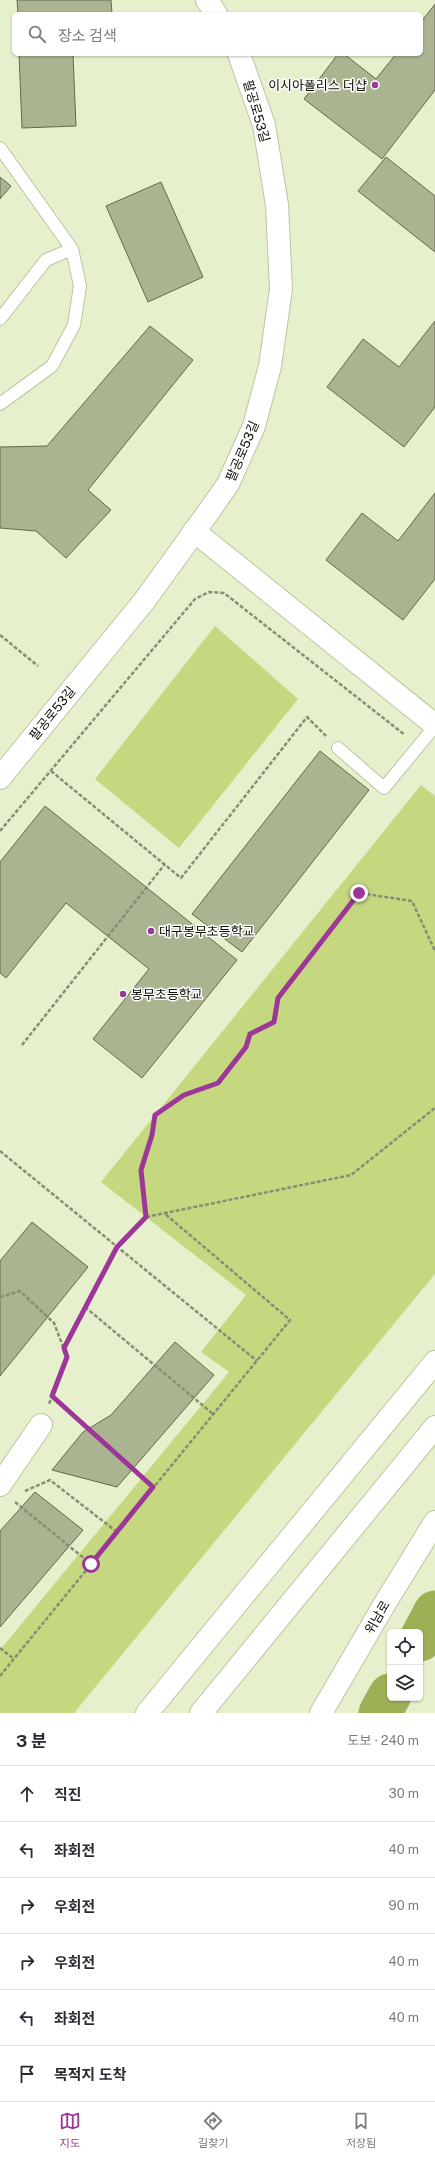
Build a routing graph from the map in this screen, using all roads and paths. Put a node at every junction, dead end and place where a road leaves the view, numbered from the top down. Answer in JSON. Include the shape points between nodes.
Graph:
{"nodes":[{"id":1,"x":207,"y":0,"type":"edge"},
{"id":2,"x":215,"y":12,"type":"edge"},
{"id":3,"x":240,"y":56,"type":"edge"},
{"id":4,"x":0,"y":148,"type":"edge"},
{"id":5,"x":72,"y":249,"type":"junction"},
{"id":6,"x":0,"y":319,"type":"edge"},
{"id":7,"x":0,"y":404,"type":"edge"},
{"id":8,"x":194,"y":531,"type":"junction"},
{"id":9,"x":0,"y":635,"type":"edge"},
{"id":10,"x":38,"y":666,"type":"dead end"},
{"id":11,"x":435,"y":726,"type":"edge"},
{"id":12,"x":408,"y":738,"type":"dead end"},
{"id":13,"x":338,"y":748,"type":"joint"},
{"id":14,"x":51,"y":771,"type":"junction"},
{"id":15,"x":0,"y":778,"type":"edge"},
{"id":16,"x":0,"y":831,"type":"edge"},
{"id":17,"x":165,"y":864,"type":"junction"},
{"id":18,"x":435,"y":951,"type":"edge"},
{"id":19,"x":22,"y":1046,"type":"dead end"},
{"id":20,"x":435,"y":1108,"type":"edge"},
{"id":21,"x":0,"y":1151,"type":"edge"},
{"id":22,"x":164,"y":1213,"type":"junction"},
{"id":23,"x":146,"y":1217,"type":"junction"},
{"id":24,"x":117,"y":1247,"type":"junction"},
{"id":25,"x":0,"y":1297,"type":"edge"},
{"id":26,"x":85,"y":1307,"type":"junction"},
{"id":27,"x":64,"y":1348,"type":"junction"},
{"id":28,"x":256,"y":1361,"type":"junction"},
{"id":29,"x":435,"y":1362,"type":"edge"},
{"id":30,"x":52,"y":1396,"type":"junction"},
{"id":31,"x":213,"y":1414,"type":"junction"},
{"id":32,"x":41,"y":1425,"type":"joint"},
{"id":33,"x":435,"y":1427,"type":"edge"},
{"id":34,"x":153,"y":1487,"type":"junction"},
{"id":35,"x":5,"y":1492,"type":"edge"},
{"id":36,"x":24,"y":1492,"type":"dead end"},
{"id":37,"x":435,"y":1522,"type":"edge"},
{"id":38,"x":117,"y":1532,"type":"junction"},
{"id":39,"x":91,"y":1564,"type":"junction"},
{"id":40,"x":0,"y":1648,"type":"edge"},
{"id":41,"x":14,"y":1659,"type":"junction"},
{"id":42,"x":0,"y":1676,"type":"edge"},
{"id":43,"x":147,"y":1713,"type":"edge"},
{"id":44,"x":201,"y":1713,"type":"edge"},
{"id":45,"x":321,"y":1713,"type":"edge"}],
"edges":[{"from":1,"to":2,"type":"main road"},
{"from":3,"to":8,"type":"main road","name":"팔공로53길","via":[[264,125],[277,205],[281,289],[270,366],[254,426],[228,484]]},
{"from":4,"to":5,"type":"lane"},
{"from":5,"to":6,"type":"lane","via":[[46,260]]},
{"from":5,"to":7,"type":"lane","via":[[80,286],[74,325],[52,366]]},
{"from":8,"to":11,"type":"main road"},
{"from":8,"to":15,"type":"main road","name":"팔공로53길","via":[[145,600]]},
{"from":9,"to":10,"type":"path"},
{"from":11,"to":13,"type":"lane","via":[[384,788]]},
{"from":12,"to":14,"type":"path","via":[[224,593],[209,592],[194,599]]},
{"from":13,"to":17,"type":"path","via":[[307,717],[181,878]]},
{"from":14,"to":16,"type":"path"},
{"from":14,"to":17,"type":"path"},
{"from":17,"to":19,"type":"path"},
{"from":18,"to":23,"type":"path","via":[[412,901],[359,893],[278,998],[274,1022],[250,1034],[246,1047],[218,1083],[184,1095],[155,1115],[152,1135],[141,1170]]},
{"from":20,"to":22,"type":"path","via":[[350,1175]]},
{"from":21,"to":24,"type":"path"},
{"from":22,"to":23,"type":"path"},
{"from":22,"to":28,"type":"path","via":[[290,1320]]},
{"from":23,"to":24,"type":"path"},
{"from":24,"to":26,"type":"path"},
{"from":24,"to":28,"type":"path"},
{"from":25,"to":27,"type":"path","via":[[20,1291],[54,1323]]},
{"from":26,"to":27,"type":"path"},
{"from":26,"to":31,"type":"path"},
{"from":27,"to":30,"type":"path","via":[[67,1357]]},
{"from":28,"to":31,"type":"path"},
{"from":29,"to":43,"type":"main road"},
{"from":30,"to":32,"type":"path"},
{"from":30,"to":34,"type":"path"},
{"from":31,"to":34,"type":"path"},
{"from":32,"to":35,"type":"main road"},
{"from":33,"to":44,"type":"main road"},
{"from":34,"to":38,"type":"path"},
{"from":35,"to":39,"type":"path"},
{"from":36,"to":38,"type":"path","via":[[50,1480]]},
{"from":37,"to":45,"type":"main road","name":"위남로"},
{"from":38,"to":39,"type":"path"},
{"from":39,"to":41,"type":"path"},
{"from":40,"to":41,"type":"path"},
{"from":41,"to":42,"type":"path"}]}
